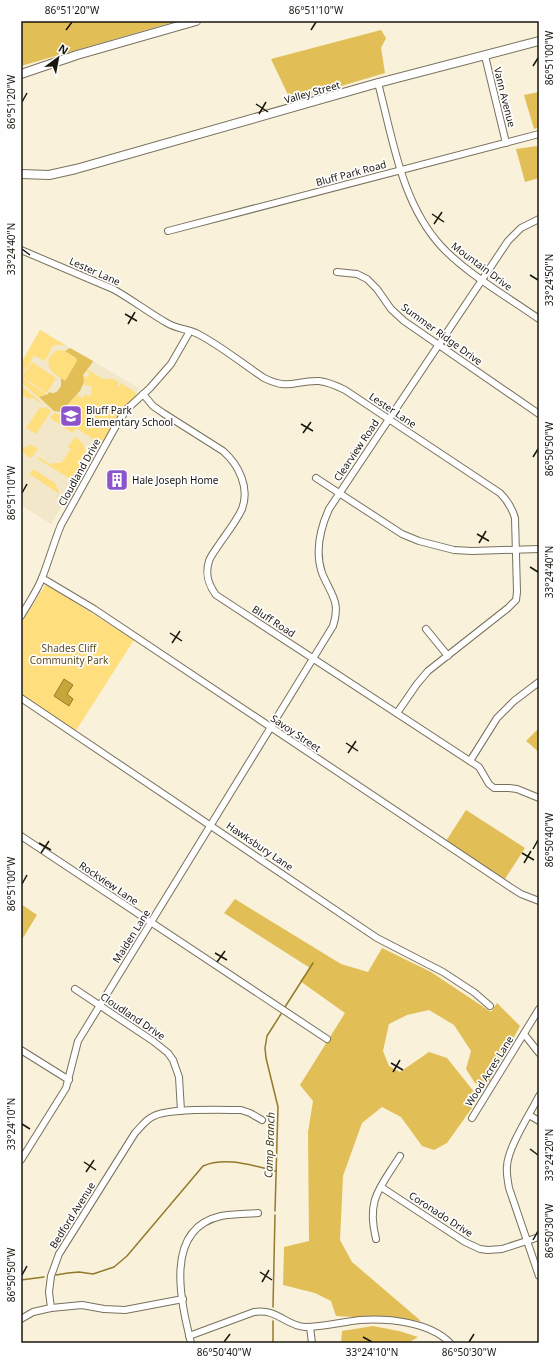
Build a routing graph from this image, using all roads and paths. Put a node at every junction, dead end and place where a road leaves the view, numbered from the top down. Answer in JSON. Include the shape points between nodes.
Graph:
{"nodes":[{"id":1,"x":196,"y":21,"type":"edge"},
{"id":2,"x":539,"y":41,"type":"edge"},
{"id":3,"x":484,"y":56,"type":"junction"},
{"id":4,"x":21,"y":74,"type":"edge"},
{"id":5,"x":378,"y":83,"type":"junction"},
{"id":6,"x":539,"y":134,"type":"edge"},
{"id":7,"x":506,"y":143,"type":"junction"},
{"id":8,"x":400,"y":170,"type":"junction"},
{"id":9,"x":21,"y":174,"type":"edge"},
{"id":10,"x":539,"y":220,"type":"edge"},
{"id":11,"x":168,"y":231,"type":"dead end"},
{"id":12,"x":21,"y":250,"type":"edge"},
{"id":13,"x":337,"y":272,"type":"dead end"},
{"id":14,"x":482,"y":279,"type":"junction"},
{"id":15,"x":539,"y":319,"type":"edge"},
{"id":16,"x":190,"y":331,"type":"junction"},
{"id":17,"x":438,"y":345,"type":"junction"},
{"id":18,"x":144,"y":394,"type":"junction"},
{"id":19,"x":539,"y":414,"type":"edge"},
{"id":20,"x":389,"y":419,"type":"junction"},
{"id":21,"x":316,"y":478,"type":"dead end"},
{"id":22,"x":339,"y":493,"type":"junction"},
{"id":23,"x":539,"y":549,"type":"edge"},
{"id":24,"x":517,"y":550,"type":"junction"},
{"id":25,"x":42,"y":578,"type":"junction"},
{"id":26,"x":21,"y":616,"type":"edge"},
{"id":27,"x":426,"y":629,"type":"dead end"},
{"id":28,"x":448,"y":656,"type":"junction"},
{"id":29,"x":313,"y":657,"type":"junction"},
{"id":30,"x":539,"y":682,"type":"edge"},
{"id":31,"x":21,"y":698,"type":"edge"},
{"id":32,"x":397,"y":713,"type":"junction"},
{"id":33,"x":270,"y":728,"type":"junction"},
{"id":34,"x":470,"y":761,"type":"junction"},
{"id":35,"x":539,"y":798,"type":"edge"},
{"id":36,"x":210,"y":824,"type":"junction"},
{"id":37,"x":21,"y":836,"type":"edge"},
{"id":38,"x":539,"y":901,"type":"edge"},
{"id":39,"x":150,"y":923,"type":"junction"},
{"id":40,"x":75,"y":989,"type":"dead end"},
{"id":41,"x":100,"y":1005,"type":"junction"},
{"id":42,"x":490,"y":1006,"type":"dead end"},
{"id":43,"x":539,"y":1009,"type":"edge"},
{"id":44,"x":524,"y":1034,"type":"junction"},
{"id":45,"x":326,"y":1039,"type":"dead end"},
{"id":46,"x":21,"y":1050,"type":"edge"},
{"id":47,"x":539,"y":1053,"type":"edge"},
{"id":48,"x":69,"y":1080,"type":"junction"},
{"id":49,"x":539,"y":1096,"type":"edge"},
{"id":50,"x":181,"y":1111,"type":"junction"},
{"id":51,"x":529,"y":1115,"type":"junction"},
{"id":52,"x":472,"y":1118,"type":"dead end"},
{"id":53,"x":262,"y":1120,"type":"dead end"},
{"id":54,"x":539,"y":1121,"type":"edge"},
{"id":55,"x":400,"y":1156,"type":"dead end"},
{"id":56,"x":21,"y":1160,"type":"edge"},
{"id":57,"x":381,"y":1186,"type":"junction"},
{"id":58,"x":258,"y":1213,"type":"dead end"},
{"id":59,"x":539,"y":1237,"type":"edge"},
{"id":60,"x":376,"y":1239,"type":"dead end"},
{"id":61,"x":528,"y":1240,"type":"junction"},
{"id":62,"x":539,"y":1276,"type":"edge"},
{"id":63,"x":183,"y":1299,"type":"junction"},
{"id":64,"x":51,"y":1308,"type":"junction"},
{"id":65,"x":21,"y":1319,"type":"edge"},
{"id":66,"x":310,"y":1327,"type":"junction"},
{"id":67,"x":190,"y":1340,"type":"edge"},
{"id":68,"x":312,"y":1343,"type":"edge"},
{"id":69,"x":450,"y":1343,"type":"edge"}],
"edges":[{"from":1,"to":4,"type":"street"},
{"from":2,"to":3,"type":"street","name":"Valley Street"},
{"from":3,"to":5,"type":"street","name":"Valley Street"},
{"from":3,"to":7,"type":"street","name":"Vann Avenue"},
{"from":5,"to":8,"type":"street","name":"Mountain Drive"},
{"from":5,"to":9,"type":"street","name":"Valley Street","via":[[76,168],[48,175]]},
{"from":6,"to":7,"type":"street","name":"Bluff Park Road"},
{"from":7,"to":8,"type":"street","name":"Bluff Park Road"},
{"from":8,"to":11,"type":"street","name":"Bluff Park Road"},
{"from":8,"to":14,"type":"street","name":"Mountain Drive","via":[[411,200],[428,230],[449,254]]},
{"from":10,"to":14,"type":"street","name":"Clearview Road","via":[[526,225],[512,236]]},
{"from":12,"to":16,"type":"street","name":"Lester Lane","via":[[112,289],[167,324]]},
{"from":13,"to":17,"type":"street","name":"Summer Ridge Drive","via":[[357,274],[367,279],[396,314]]},
{"from":14,"to":15,"type":"street","name":"Mountain Drive"},
{"from":14,"to":17,"type":"street","name":"Clearview Road"},
{"from":16,"to":18,"type":"street","name":"Cloudland Drive","via":[[171,364]]},
{"from":16,"to":20,"type":"street","name":"Lester Lane","via":[[274,383],[331,383]]},
{"from":17,"to":19,"type":"street","name":"Summer Ridge Drive"},
{"from":17,"to":20,"type":"street","name":"Clearview Road"},
{"from":18,"to":25,"type":"street","name":"Cloudland Drive","via":[[127,409],[116,424],[54,541]]},
{"from":18,"to":29,"type":"street","name":"Bluff Road","via":[[153,406],[223,451],[242,479],[245,494],[242,509],[209,560],[207,576],[210,586],[216,595]]},
{"from":20,"to":22,"type":"street","name":"Clearview Road"},
{"from":20,"to":24,"type":"street","name":"Lester Lane","via":[[500,493],[508,501],[515,518]]},
{"from":21,"to":22,"type":"street"},
{"from":22,"to":24,"type":"street","via":[[402,534],[419,541],[454,550]]},
{"from":22,"to":29,"type":"street","name":"Clearview Road","via":[[323,521],[318,549],[322,572],[336,602],[336,618]]},
{"from":23,"to":24,"type":"street"},
{"from":24,"to":28,"type":"street","name":"Lester Lane","via":[[517,592],[514,603]]},
{"from":25,"to":26,"type":"street","name":"Cloudland Drive"},
{"from":25,"to":33,"type":"street","name":"Savoy Street","via":[[94,609]]},
{"from":27,"to":28,"type":"street"},
{"from":28,"to":32,"type":"street","name":"Lester Lane","via":[[428,671]]},
{"from":29,"to":32,"type":"street","name":"Bluff Road"},
{"from":29,"to":33,"type":"street","name":"Clearview Road"},
{"from":30,"to":34,"type":"street","via":[[498,718]]},
{"from":31,"to":36,"type":"street","name":"Hawksbury Lane"},
{"from":32,"to":34,"type":"street","name":"Bluff Road"},
{"from":33,"to":36,"type":"street","name":"Maiden Lane"},
{"from":33,"to":38,"type":"street","name":"Savoy Street","via":[[510,887]]},
{"from":34,"to":35,"type":"street","name":"Bluff Road","via":[[479,768],[494,788],[517,789]]},
{"from":36,"to":39,"type":"street","name":"Maiden Lane"},
{"from":36,"to":42,"type":"street","name":"Hawksbury Lane","via":[[377,938],[443,972]]},
{"from":37,"to":39,"type":"street","name":"Rockview Lane"},
{"from":39,"to":41,"type":"street","name":"Maiden Lane"},
{"from":39,"to":45,"type":"street","name":"Rockview Lane"},
{"from":40,"to":41,"type":"street","name":"Cloudland Drive"},
{"from":41,"to":48,"type":"street","name":"Maiden Lane","via":[[78,1041]]},
{"from":41,"to":50,"type":"street","name":"Cloudland Drive","via":[[168,1053],[179,1077]]},
{"from":43,"to":44,"type":"street","name":"Wood Acres Lane"},
{"from":44,"to":47,"type":"street"},
{"from":44,"to":52,"type":"street","name":"Wood Acres Lane"},
{"from":46,"to":48,"type":"street"},
{"from":48,"to":56,"type":"street","name":"Maiden Lane"},
{"from":49,"to":51,"type":"street"},
{"from":50,"to":53,"type":"street","name":"Bedford Avenue","via":[[241,1110]]},
{"from":50,"to":64,"type":"street","name":"Bedford Avenue","via":[[154,1115],[135,1133],[59,1254],[51,1276]]},
{"from":51,"to":54,"type":"street"},
{"from":51,"to":61,"type":"street","via":[[512,1146],[507,1166],[509,1188]]},
{"from":55,"to":57,"type":"street"},
{"from":57,"to":60,"type":"street","via":[[372,1209]]},
{"from":57,"to":61,"type":"street","name":"Coronado Drive","via":[[473,1246],[495,1250]]},
{"from":58,"to":63,"type":"street","via":[[222,1216],[206,1223],[193,1233],[180,1259]]},
{"from":59,"to":61,"type":"street","name":"Coronado Drive"},
{"from":61,"to":62,"type":"street"},
{"from":63,"to":64,"type":"street","via":[[125,1310],[82,1305]]},
{"from":63,"to":67,"type":"street"},
{"from":64,"to":65,"type":"street","via":[[33,1312]]},
{"from":66,"to":67,"type":"street","via":[[300,1326],[276,1314],[260,1311]]},
{"from":66,"to":68,"type":"street"},
{"from":66,"to":69,"type":"street","via":[[360,1320],[382,1320],[430,1329]]}]}
